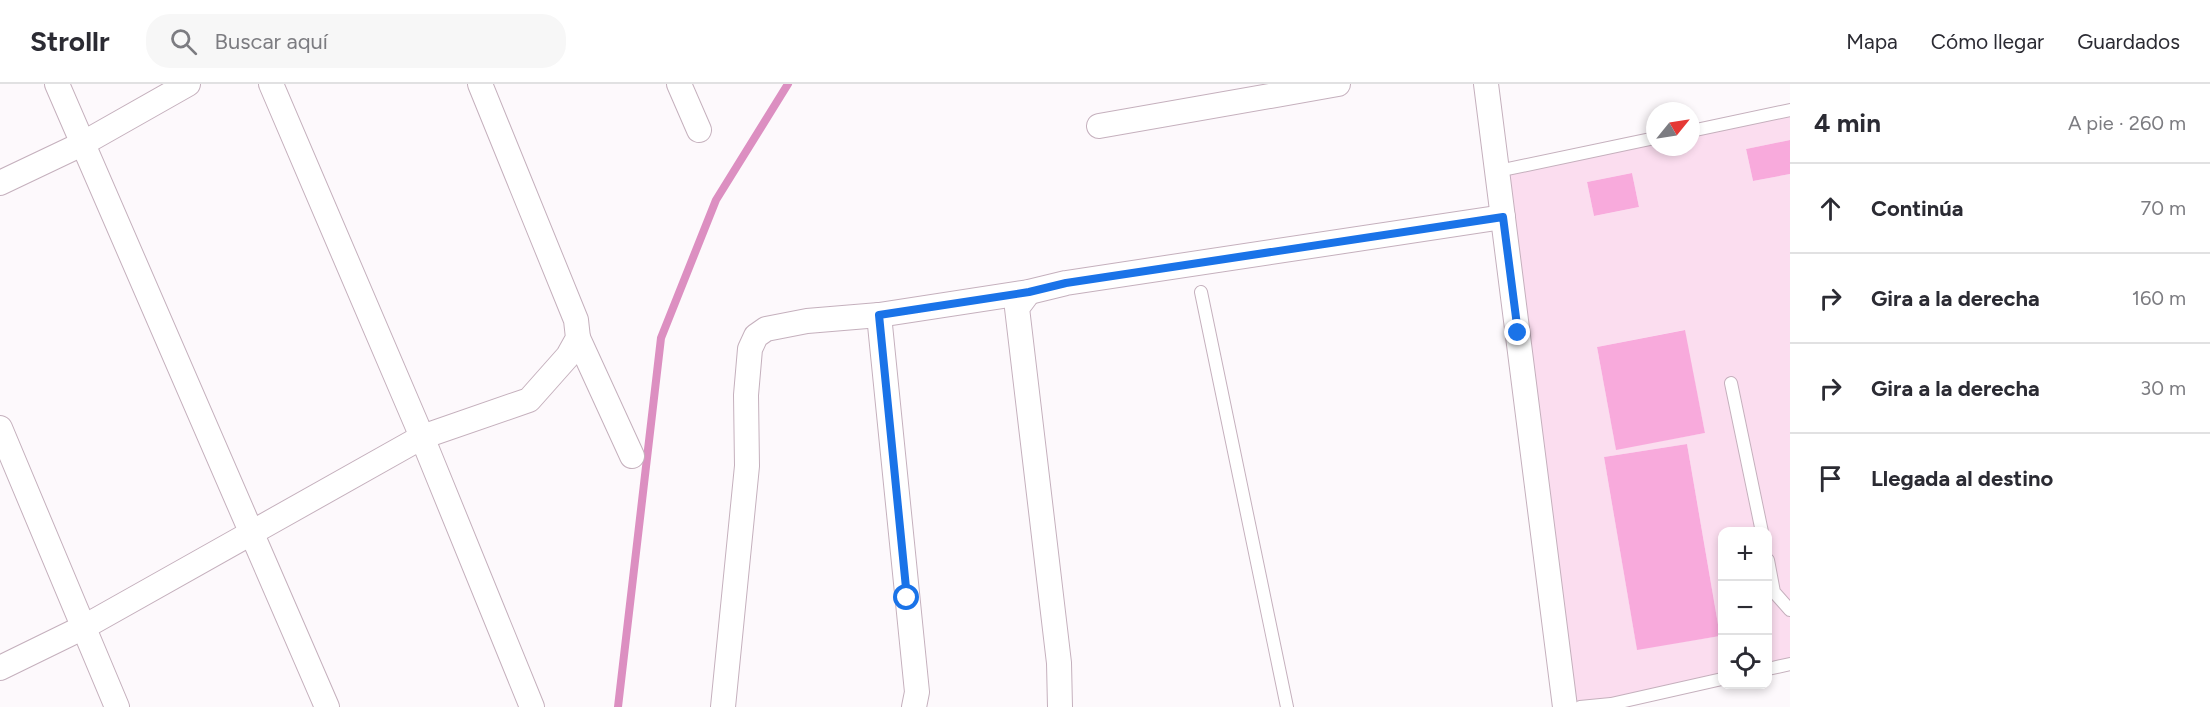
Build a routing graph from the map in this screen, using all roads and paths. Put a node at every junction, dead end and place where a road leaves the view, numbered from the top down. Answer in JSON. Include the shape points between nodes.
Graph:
{"nodes":[{"id":1,"x":57,"y":84,"type":"edge"},
{"id":2,"x":188,"y":84,"type":"edge"},
{"id":3,"x":271,"y":84,"type":"edge"},
{"id":4,"x":480,"y":84,"type":"edge"},
{"id":5,"x":679,"y":84,"type":"edge"},
{"id":6,"x":1338,"y":84,"type":"edge"},
{"id":7,"x":1486,"y":84,"type":"edge"},
{"id":8,"x":1790,"y":110,"type":"edge"},
{"id":9,"x":1099,"y":126,"type":"dead end"},
{"id":10,"x":1700,"y":129,"type":"edge"},
{"id":11,"x":699,"y":130,"type":"dead end"},
{"id":12,"x":1646,"y":140,"type":"edge"},
{"id":13,"x":82,"y":144,"type":"junction"},
{"id":14,"x":1498,"y":171,"type":"junction"},
{"id":15,"x":0,"y":183,"type":"edge"},
{"id":16,"x":1503,"y":217,"type":"junction"},
{"id":17,"x":1029,"y":292,"type":"junction"},
{"id":18,"x":1201,"y":292,"type":"dead end"},
{"id":19,"x":879,"y":315,"type":"junction"},
{"id":20,"x":578,"y":338,"type":"junction"},
{"id":21,"x":1731,"y":383,"type":"dead end"},
{"id":22,"x":0,"y":428,"type":"edge"},
{"id":23,"x":422,"y":437,"type":"junction"},
{"id":24,"x":632,"y":456,"type":"dead end"},
{"id":25,"x":1761,"y":527,"type":"edge"},
{"id":26,"x":252,"y":532,"type":"junction"},
{"id":27,"x":1772,"y":581,"type":"edge"},
{"id":28,"x":1790,"y":610,"type":"edge"},
{"id":29,"x":84,"y":627,"type":"junction"},
{"id":30,"x":1790,"y":664,"type":"edge"},
{"id":31,"x":0,"y":668,"type":"edge"},
{"id":32,"x":1772,"y":668,"type":"edge"},
{"id":33,"x":1718,"y":680,"type":"edge"},
{"id":34,"x":117,"y":707,"type":"edge"},
{"id":35,"x":327,"y":707,"type":"edge"},
{"id":36,"x":532,"y":707,"type":"edge"},
{"id":37,"x":723,"y":707,"type":"edge"},
{"id":38,"x":914,"y":707,"type":"edge"},
{"id":39,"x":1060,"y":707,"type":"edge"},
{"id":40,"x":1287,"y":707,"type":"edge"},
{"id":41,"x":1565,"y":707,"type":"edge"},
{"id":42,"x":1580,"y":707,"type":"edge"}],
"edges":[{"from":1,"to":13,"type":"street"},
{"from":2,"to":13,"type":"street"},
{"from":3,"to":23,"type":"street"},
{"from":4,"to":20,"type":"street","via":[[576,320]]},
{"from":5,"to":11,"type":"street"},
{"from":6,"to":9,"type":"street"},
{"from":7,"to":14,"type":"street"},
{"from":8,"to":10,"type":"lane"},
{"from":12,"to":14,"type":"lane"},
{"from":13,"to":15,"type":"street"},
{"from":13,"to":26,"type":"street"},
{"from":14,"to":16,"type":"street"},
{"from":16,"to":17,"type":"street","via":[[1066,283]]},
{"from":16,"to":41,"type":"street"},
{"from":17,"to":19,"type":"street"},
{"from":17,"to":39,"type":"street","via":[[1017,308],[1059,663]]},
{"from":18,"to":40,"type":"lane"},
{"from":19,"to":37,"type":"street","via":[[766,329],[756,336],[750,349],[747,466]]},
{"from":19,"to":38,"type":"street","via":[[917,692]]},
{"from":20,"to":23,"type":"street","via":[[568,356],[529,400]]},
{"from":20,"to":24,"type":"street"},
{"from":21,"to":25,"type":"lane"},
{"from":22,"to":29,"type":"street"},
{"from":23,"to":26,"type":"street"},
{"from":23,"to":36,"type":"street"},
{"from":26,"to":29,"type":"street"},
{"from":26,"to":35,"type":"street"},
{"from":27,"to":28,"type":"lane","via":[[1774,592]]},
{"from":29,"to":31,"type":"street"},
{"from":29,"to":34,"type":"street"},
{"from":30,"to":32,"type":"lane"},
{"from":33,"to":42,"type":"lane","via":[[1611,704]]}]}
